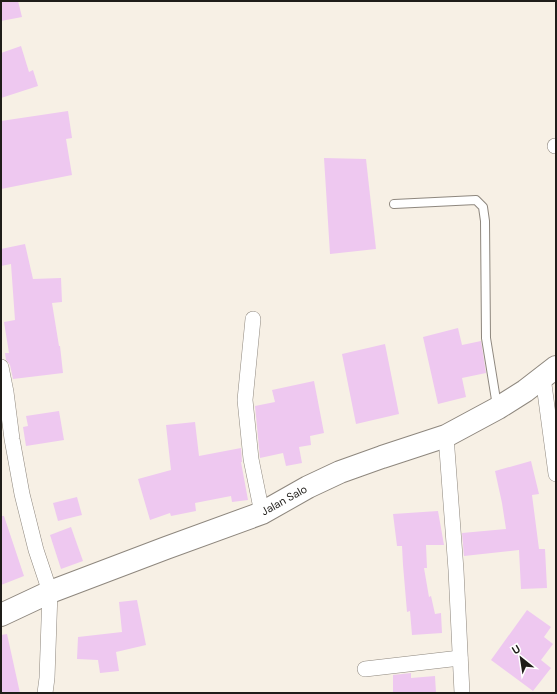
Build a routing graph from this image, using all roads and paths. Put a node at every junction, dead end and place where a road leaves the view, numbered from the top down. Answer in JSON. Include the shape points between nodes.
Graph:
{"nodes":[{"id":1,"x":394,"y":204,"type":"dead end"},
{"id":2,"x":253,"y":319,"type":"dead end"},
{"id":3,"x":1,"y":367,"type":"edge"},
{"id":4,"x":550,"y":372,"type":"edge"},
{"id":5,"x":498,"y":408,"type":"junction"},
{"id":6,"x":446,"y":436,"type":"junction"},
{"id":7,"x":556,"y":474,"type":"edge"},
{"id":8,"x":262,"y":513,"type":"junction"},
{"id":9,"x":50,"y":592,"type":"junction"},
{"id":10,"x":1,"y":615,"type":"edge"},
{"id":11,"x":460,"y":658,"type":"junction"},
{"id":12,"x":365,"y":669,"type":"dead end"},
{"id":13,"x":46,"y":693,"type":"edge"},
{"id":14,"x":462,"y":693,"type":"edge"}],
"edges":[{"from":1,"to":5,"type":"lane","via":[[476,200],[483,207],[486,338]]},
{"from":2,"to":8,"type":"street","via":[[245,400],[251,459]]},
{"from":3,"to":9,"type":"street","via":[[22,494]]},
{"from":4,"to":5,"type":"street","name":"Jalan Salo"},
{"from":4,"to":7,"type":"street"},
{"from":5,"to":6,"type":"street","name":"Jalan Salo"},
{"from":6,"to":8,"type":"street","name":"Jalan Salo","via":[[340,472]]},
{"from":6,"to":11,"type":"street"},
{"from":8,"to":9,"type":"street","name":"Jalan Salo"},
{"from":9,"to":10,"type":"street","name":"Jalan Salo"},
{"from":9,"to":13,"type":"street"},
{"from":11,"to":12,"type":"street"},
{"from":11,"to":14,"type":"street"}]}
